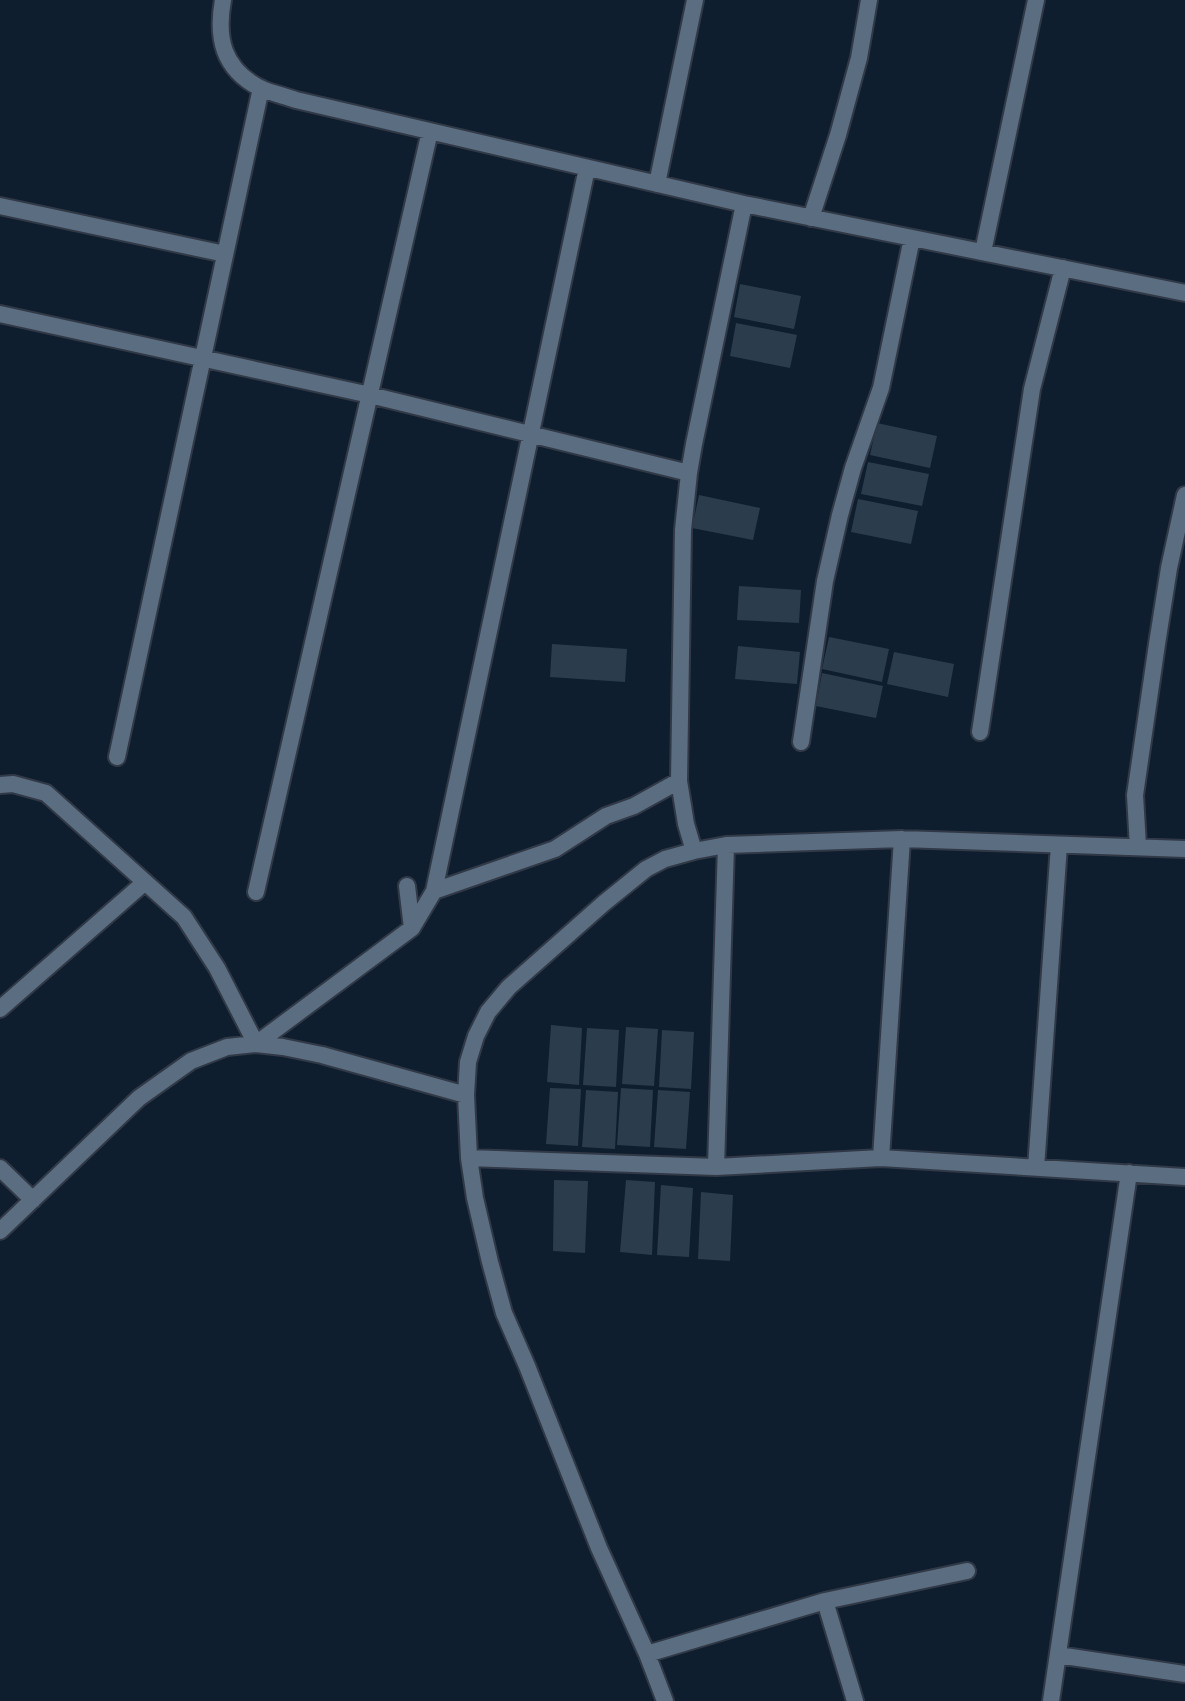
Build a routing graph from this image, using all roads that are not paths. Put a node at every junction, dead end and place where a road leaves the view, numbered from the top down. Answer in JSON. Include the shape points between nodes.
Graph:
{"nodes":[{"id":1,"x":223,"y":0,"type":"edge"},
{"id":2,"x":695,"y":0,"type":"edge"},
{"id":3,"x":869,"y":0,"type":"edge"},
{"id":4,"x":1036,"y":0,"type":"edge"},
{"id":5,"x":261,"y":88,"type":"junction"},
{"id":6,"x":430,"y":131,"type":"junction"},
{"id":7,"x":587,"y":168,"type":"junction"},
{"id":8,"x":657,"y":184,"type":"junction"},
{"id":9,"x":744,"y":204,"type":"junction"},
{"id":10,"x":0,"y":206,"type":"edge"},
{"id":11,"x":812,"y":218,"type":"junction"},
{"id":12,"x":912,"y":238,"type":"junction"},
{"id":13,"x":983,"y":252,"type":"junction"},
{"id":14,"x":225,"y":254,"type":"junction"},
{"id":15,"x":1063,"y":268,"type":"junction"},
{"id":16,"x":1185,"y":293,"type":"edge"},
{"id":17,"x":0,"y":314,"type":"edge"},
{"id":18,"x":203,"y":359,"type":"junction"},
{"id":19,"x":370,"y":395,"type":"junction"},
{"id":20,"x":531,"y":434,"type":"junction"},
{"id":21,"x":689,"y":473,"type":"junction"},
{"id":22,"x":1185,"y":495,"type":"edge"},
{"id":23,"x":980,"y":732,"type":"dead end"},
{"id":24,"x":801,"y":742,"type":"dead end"},
{"id":25,"x":117,"y":757,"type":"dead end"},
{"id":26,"x":679,"y":781,"type":"junction"},
{"id":27,"x":0,"y":785,"type":"edge"},
{"id":28,"x":902,"y":839,"type":"junction"},
{"id":29,"x":1059,"y":844,"type":"junction"},
{"id":30,"x":726,"y":845,"type":"junction"},
{"id":31,"x":1138,"y":847,"type":"junction"},
{"id":32,"x":1185,"y":849,"type":"edge"},
{"id":33,"x":694,"y":851,"type":"junction"},
{"id":34,"x":145,"y":882,"type":"junction"},
{"id":35,"x":407,"y":886,"type":"dead end"},
{"id":36,"x":434,"y":891,"type":"junction"},
{"id":37,"x":256,"y":892,"type":"dead end"},
{"id":38,"x":412,"y":928,"type":"junction"},
{"id":39,"x":0,"y":1009,"type":"edge"},
{"id":40,"x":256,"y":1044,"type":"junction"},
{"id":41,"x":466,"y":1095,"type":"junction"},
{"id":42,"x":469,"y":1158,"type":"junction"},
{"id":43,"x":881,"y":1158,"type":"junction"},
{"id":44,"x":716,"y":1167,"type":"junction"},
{"id":45,"x":0,"y":1168,"type":"edge"},
{"id":46,"x":1036,"y":1168,"type":"junction"},
{"id":47,"x":1129,"y":1173,"type":"junction"},
{"id":48,"x":1185,"y":1177,"type":"edge"},
{"id":49,"x":33,"y":1200,"type":"junction"},
{"id":50,"x":0,"y":1231,"type":"edge"},
{"id":51,"x":967,"y":1571,"type":"dead end"},
{"id":52,"x":825,"y":1601,"type":"junction"},
{"id":53,"x":647,"y":1654,"type":"junction"},
{"id":54,"x":1058,"y":1655,"type":"junction"},
{"id":55,"x":1185,"y":1674,"type":"edge"},
{"id":56,"x":665,"y":1701,"type":"edge"},
{"id":57,"x":855,"y":1701,"type":"edge"},
{"id":58,"x":1051,"y":1701,"type":"edge"}],
"edges":[{"from":1,"to":5,"type":"street","via":[[221,30],[230,63]]},
{"from":2,"to":8,"type":"street"},
{"from":3,"to":11,"type":"street","via":[[859,58]]},
{"from":4,"to":13,"type":"street"},
{"from":5,"to":6,"type":"street"},
{"from":5,"to":14,"type":"street"},
{"from":6,"to":7,"type":"street"},
{"from":6,"to":19,"type":"street"},
{"from":7,"to":8,"type":"street"},
{"from":7,"to":20,"type":"street"},
{"from":8,"to":9,"type":"street"},
{"from":9,"to":11,"type":"street"},
{"from":9,"to":21,"type":"street"},
{"from":10,"to":14,"type":"street"},
{"from":11,"to":12,"type":"street"},
{"from":12,"to":13,"type":"street"},
{"from":12,"to":24,"type":"street","via":[[881,388],[853,468],[825,581]]},
{"from":13,"to":15,"type":"street"},
{"from":14,"to":18,"type":"street"},
{"from":15,"to":16,"type":"street"},
{"from":15,"to":23,"type":"street","via":[[1032,389]]},
{"from":17,"to":18,"type":"street"},
{"from":18,"to":19,"type":"street"},
{"from":18,"to":25,"type":"street"},
{"from":19,"to":20,"type":"street"},
{"from":19,"to":37,"type":"street"},
{"from":20,"to":21,"type":"street"},
{"from":20,"to":36,"type":"street"},
{"from":21,"to":26,"type":"street","via":[[683,530]]},
{"from":22,"to":31,"type":"street","via":[[1169,568],[1135,795]]},
{"from":26,"to":33,"type":"street"},
{"from":26,"to":36,"type":"street","via":[[634,806],[606,816],[555,849]]},
{"from":27,"to":34,"type":"street","via":[[13,784],[46,793]]},
{"from":28,"to":29,"type":"street"},
{"from":28,"to":30,"type":"street"},
{"from":28,"to":43,"type":"street"},
{"from":29,"to":31,"type":"street"},
{"from":29,"to":46,"type":"street"},
{"from":30,"to":33,"type":"street"},
{"from":30,"to":44,"type":"street"},
{"from":31,"to":32,"type":"street"},
{"from":33,"to":41,"type":"street","via":[[646,868],[509,987],[488,1012],[476,1036],[468,1062]]},
{"from":34,"to":39,"type":"street"},
{"from":34,"to":40,"type":"street","via":[[184,917],[217,968]]},
{"from":35,"to":38,"type":"street"},
{"from":36,"to":38,"type":"street"},
{"from":38,"to":40,"type":"street"},
{"from":40,"to":41,"type":"street","via":[[322,1055]]},
{"from":40,"to":49,"type":"street","via":[[227,1047],[191,1061],[139,1098]]},
{"from":41,"to":42,"type":"street"},
{"from":42,"to":44,"type":"street"},
{"from":42,"to":53,"type":"street","via":[[504,1313],[599,1548]]},
{"from":43,"to":44,"type":"street"},
{"from":43,"to":46,"type":"street"},
{"from":45,"to":49,"type":"street"},
{"from":46,"to":47,"type":"street"},
{"from":47,"to":48,"type":"street"},
{"from":47,"to":54,"type":"street"},
{"from":49,"to":50,"type":"street"},
{"from":51,"to":52,"type":"street"},
{"from":52,"to":53,"type":"street"},
{"from":52,"to":57,"type":"street"},
{"from":53,"to":56,"type":"street"},
{"from":54,"to":55,"type":"street"},
{"from":54,"to":58,"type":"street"}]}
